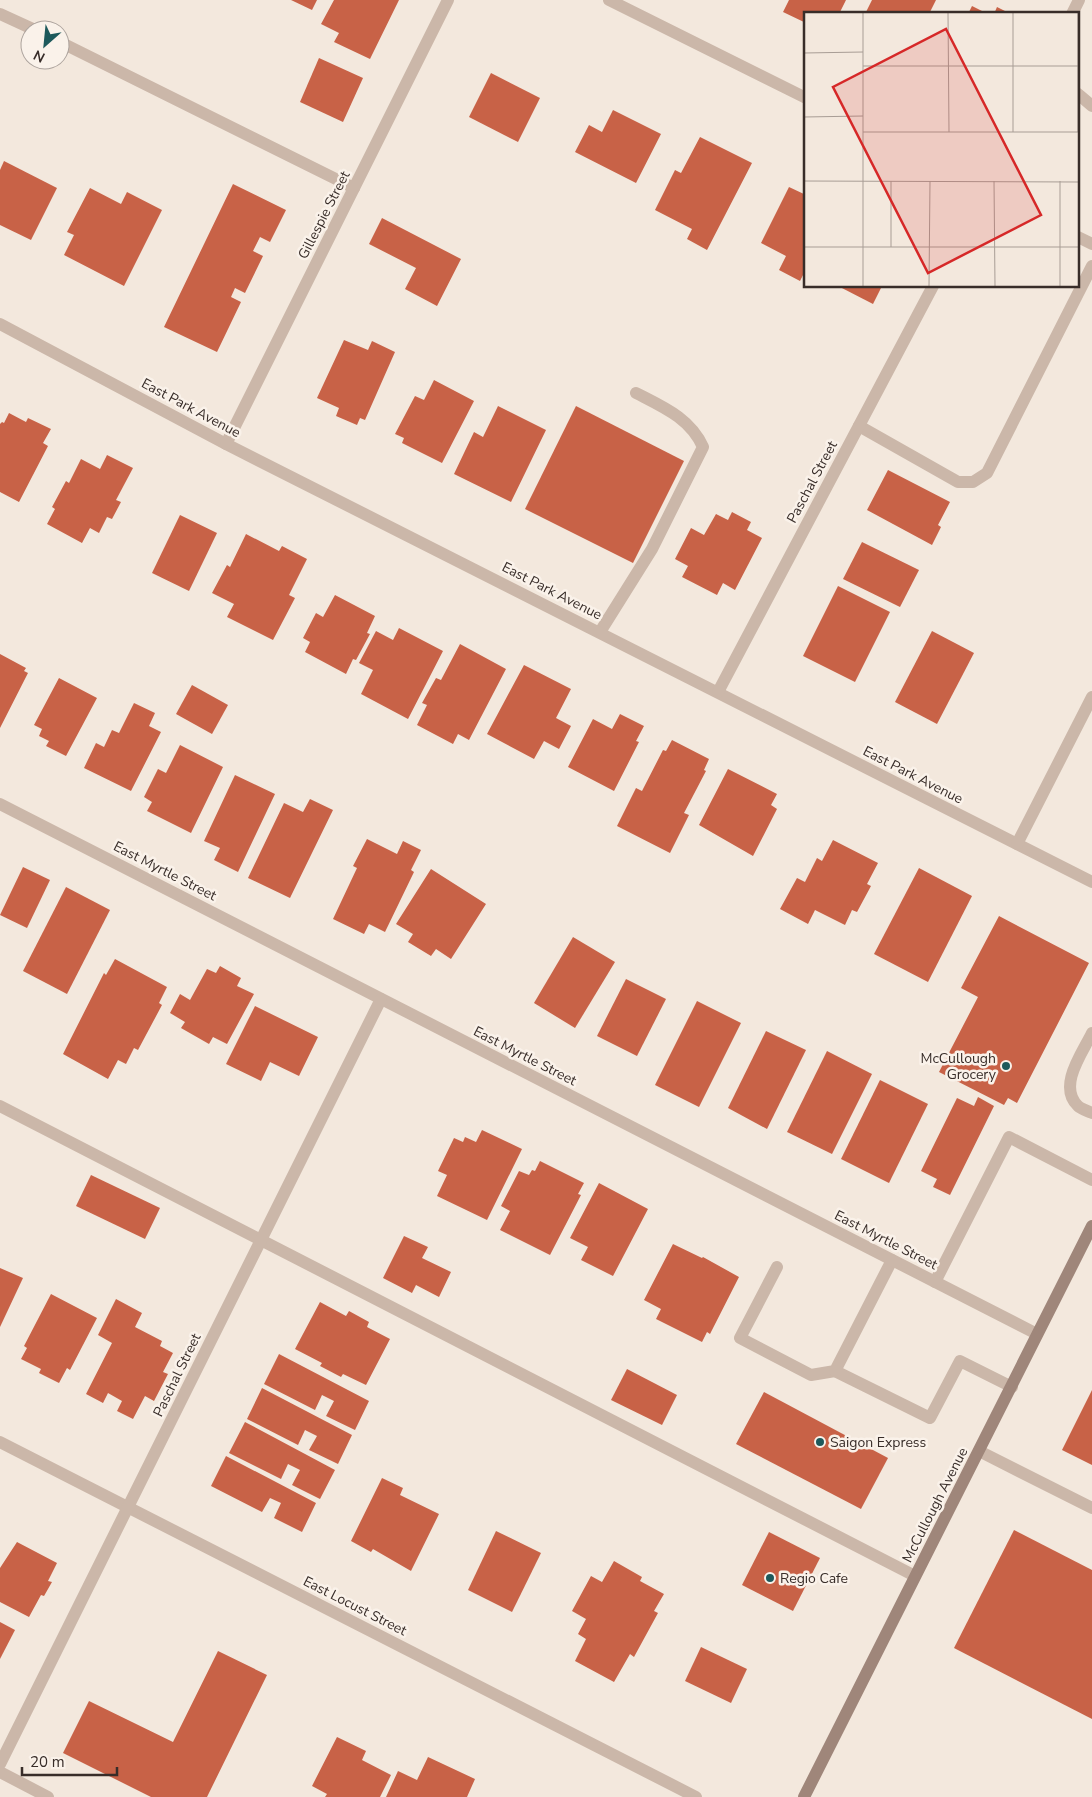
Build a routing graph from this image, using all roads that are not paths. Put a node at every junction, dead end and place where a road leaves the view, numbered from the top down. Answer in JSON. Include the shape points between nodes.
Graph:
{"nodes":[{"id":1,"x":448,"y":0,"type":"edge"},
{"id":2,"x":609,"y":0,"type":"edge"},
{"id":3,"x":1079,"y":0,"type":"edge"},
{"id":4,"x":1073,"y":12,"type":"edge"},
{"id":5,"x":0,"y":14,"type":"edge"},
{"id":6,"x":20,"y":23,"type":"edge"},
{"id":7,"x":70,"y":47,"type":"edge"},
{"id":8,"x":1080,"y":96,"type":"edge"},
{"id":9,"x":804,"y":97,"type":"edge"},
{"id":10,"x":1092,"y":106,"type":"edge"},
{"id":11,"x":354,"y":188,"type":"junction"},
{"id":12,"x":1080,"y":238,"type":"edge"},
{"id":13,"x":1092,"y":244,"type":"edge"},
{"id":14,"x":1092,"y":266,"type":"edge"},
{"id":15,"x":932,"y":288,"type":"edge"},
{"id":16,"x":0,"y":324,"type":"edge"},
{"id":17,"x":636,"y":392,"type":"dead end"},
{"id":18,"x":859,"y":426,"type":"junction"},
{"id":19,"x":226,"y":444,"type":"junction"},
{"id":20,"x":600,"y":632,"type":"junction"},
{"id":21,"x":718,"y":692,"type":"junction"},
{"id":22,"x":1092,"y":697,"type":"edge"},
{"id":23,"x":0,"y":804,"type":"edge"},
{"id":24,"x":1018,"y":844,"type":"junction"},
{"id":25,"x":1092,"y":882,"type":"edge"},
{"id":26,"x":381,"y":999,"type":"junction"},
{"id":27,"x":1092,"y":1033,"type":"edge"},
{"id":28,"x":0,"y":1106,"type":"edge"},
{"id":29,"x":1092,"y":1113,"type":"edge"},
{"id":30,"x":1092,"y":1180,"type":"edge"},
{"id":31,"x":1092,"y":1226,"type":"edge"},
{"id":32,"x":261,"y":1240,"type":"junction"},
{"id":33,"x":892,"y":1260,"type":"junction"},
{"id":34,"x":777,"y":1267,"type":"dead end"},
{"id":35,"x":935,"y":1282,"type":"junction"},
{"id":36,"x":1037,"y":1334,"type":"junction"},
{"id":37,"x":835,"y":1371,"type":"junction"},
{"id":38,"x":1012,"y":1387,"type":"junction"},
{"id":39,"x":0,"y":1442,"type":"edge"},
{"id":40,"x":979,"y":1451,"type":"junction"},
{"id":41,"x":128,"y":1507,"type":"junction"},
{"id":42,"x":1092,"y":1508,"type":"edge"},
{"id":43,"x":915,"y":1576,"type":"junction"},
{"id":44,"x":0,"y":1764,"type":"edge"},
{"id":45,"x":0,"y":1772,"type":"edge"},
{"id":46,"x":48,"y":1797,"type":"edge"},
{"id":47,"x":696,"y":1797,"type":"edge"},
{"id":48,"x":804,"y":1797,"type":"edge"}],
"edges":[{"from":1,"to":11,"type":"street","name":"Gillespie Street"},
{"from":2,"to":9,"type":"street"},
{"from":3,"to":4,"type":"street"},
{"from":5,"to":6,"type":"street"},
{"from":7,"to":11,"type":"street"},
{"from":8,"to":10,"type":"street"},
{"from":11,"to":19,"type":"street","name":"Gillespie Street"},
{"from":12,"to":13,"type":"street"},
{"from":14,"to":18,"type":"street","via":[[987,473],[973,482],[958,482]]},
{"from":15,"to":18,"type":"street","name":"Paschal Street"},
{"from":16,"to":19,"type":"street","name":"East Park Avenue"},
{"from":17,"to":20,"type":"street","via":[[679,416],[697,435],[703,447],[652,549]]},
{"from":18,"to":21,"type":"street","name":"Paschal Street"},
{"from":19,"to":20,"type":"street","name":"East Park Avenue"},
{"from":20,"to":21,"type":"street","name":"East Park Avenue"},
{"from":21,"to":24,"type":"street","name":"East Park Avenue"},
{"from":22,"to":24,"type":"street"},
{"from":23,"to":26,"type":"street","name":"East Myrtle Street"},
{"from":24,"to":25,"type":"street","name":"East Park Avenue"},
{"from":26,"to":32,"type":"street","name":"Paschal Street"},
{"from":26,"to":33,"type":"street","name":"East Myrtle Street"},
{"from":27,"to":29,"type":"street","via":[[1071,1075],[1070,1089],[1078,1106]]},
{"from":28,"to":32,"type":"street"},
{"from":30,"to":35,"type":"street","via":[[1009,1137]]},
{"from":31,"to":36,"type":"main road","name":"McCullough Avenue"},
{"from":32,"to":41,"type":"street","name":"Paschal Street"},
{"from":32,"to":43,"type":"street"},
{"from":33,"to":35,"type":"street","name":"East Myrtle Street"},
{"from":33,"to":37,"type":"street"},
{"from":34,"to":37,"type":"street","via":[[740,1338],[811,1375]]},
{"from":35,"to":36,"type":"street","name":"East Myrtle Street"},
{"from":36,"to":38,"type":"main road","name":"McCullough Avenue"},
{"from":37,"to":38,"type":"street","via":[[930,1418],[960,1361]]},
{"from":38,"to":40,"type":"main road","name":"McCullough Avenue"},
{"from":39,"to":41,"type":"street","name":"East Locust Street"},
{"from":40,"to":42,"type":"street"},
{"from":40,"to":43,"type":"main road","name":"McCullough Avenue"},
{"from":41,"to":44,"type":"street","name":"Paschal Street"},
{"from":41,"to":47,"type":"street","name":"East Locust Street"},
{"from":43,"to":48,"type":"main road","name":"McCullough Avenue"},
{"from":45,"to":46,"type":"street"}]}
